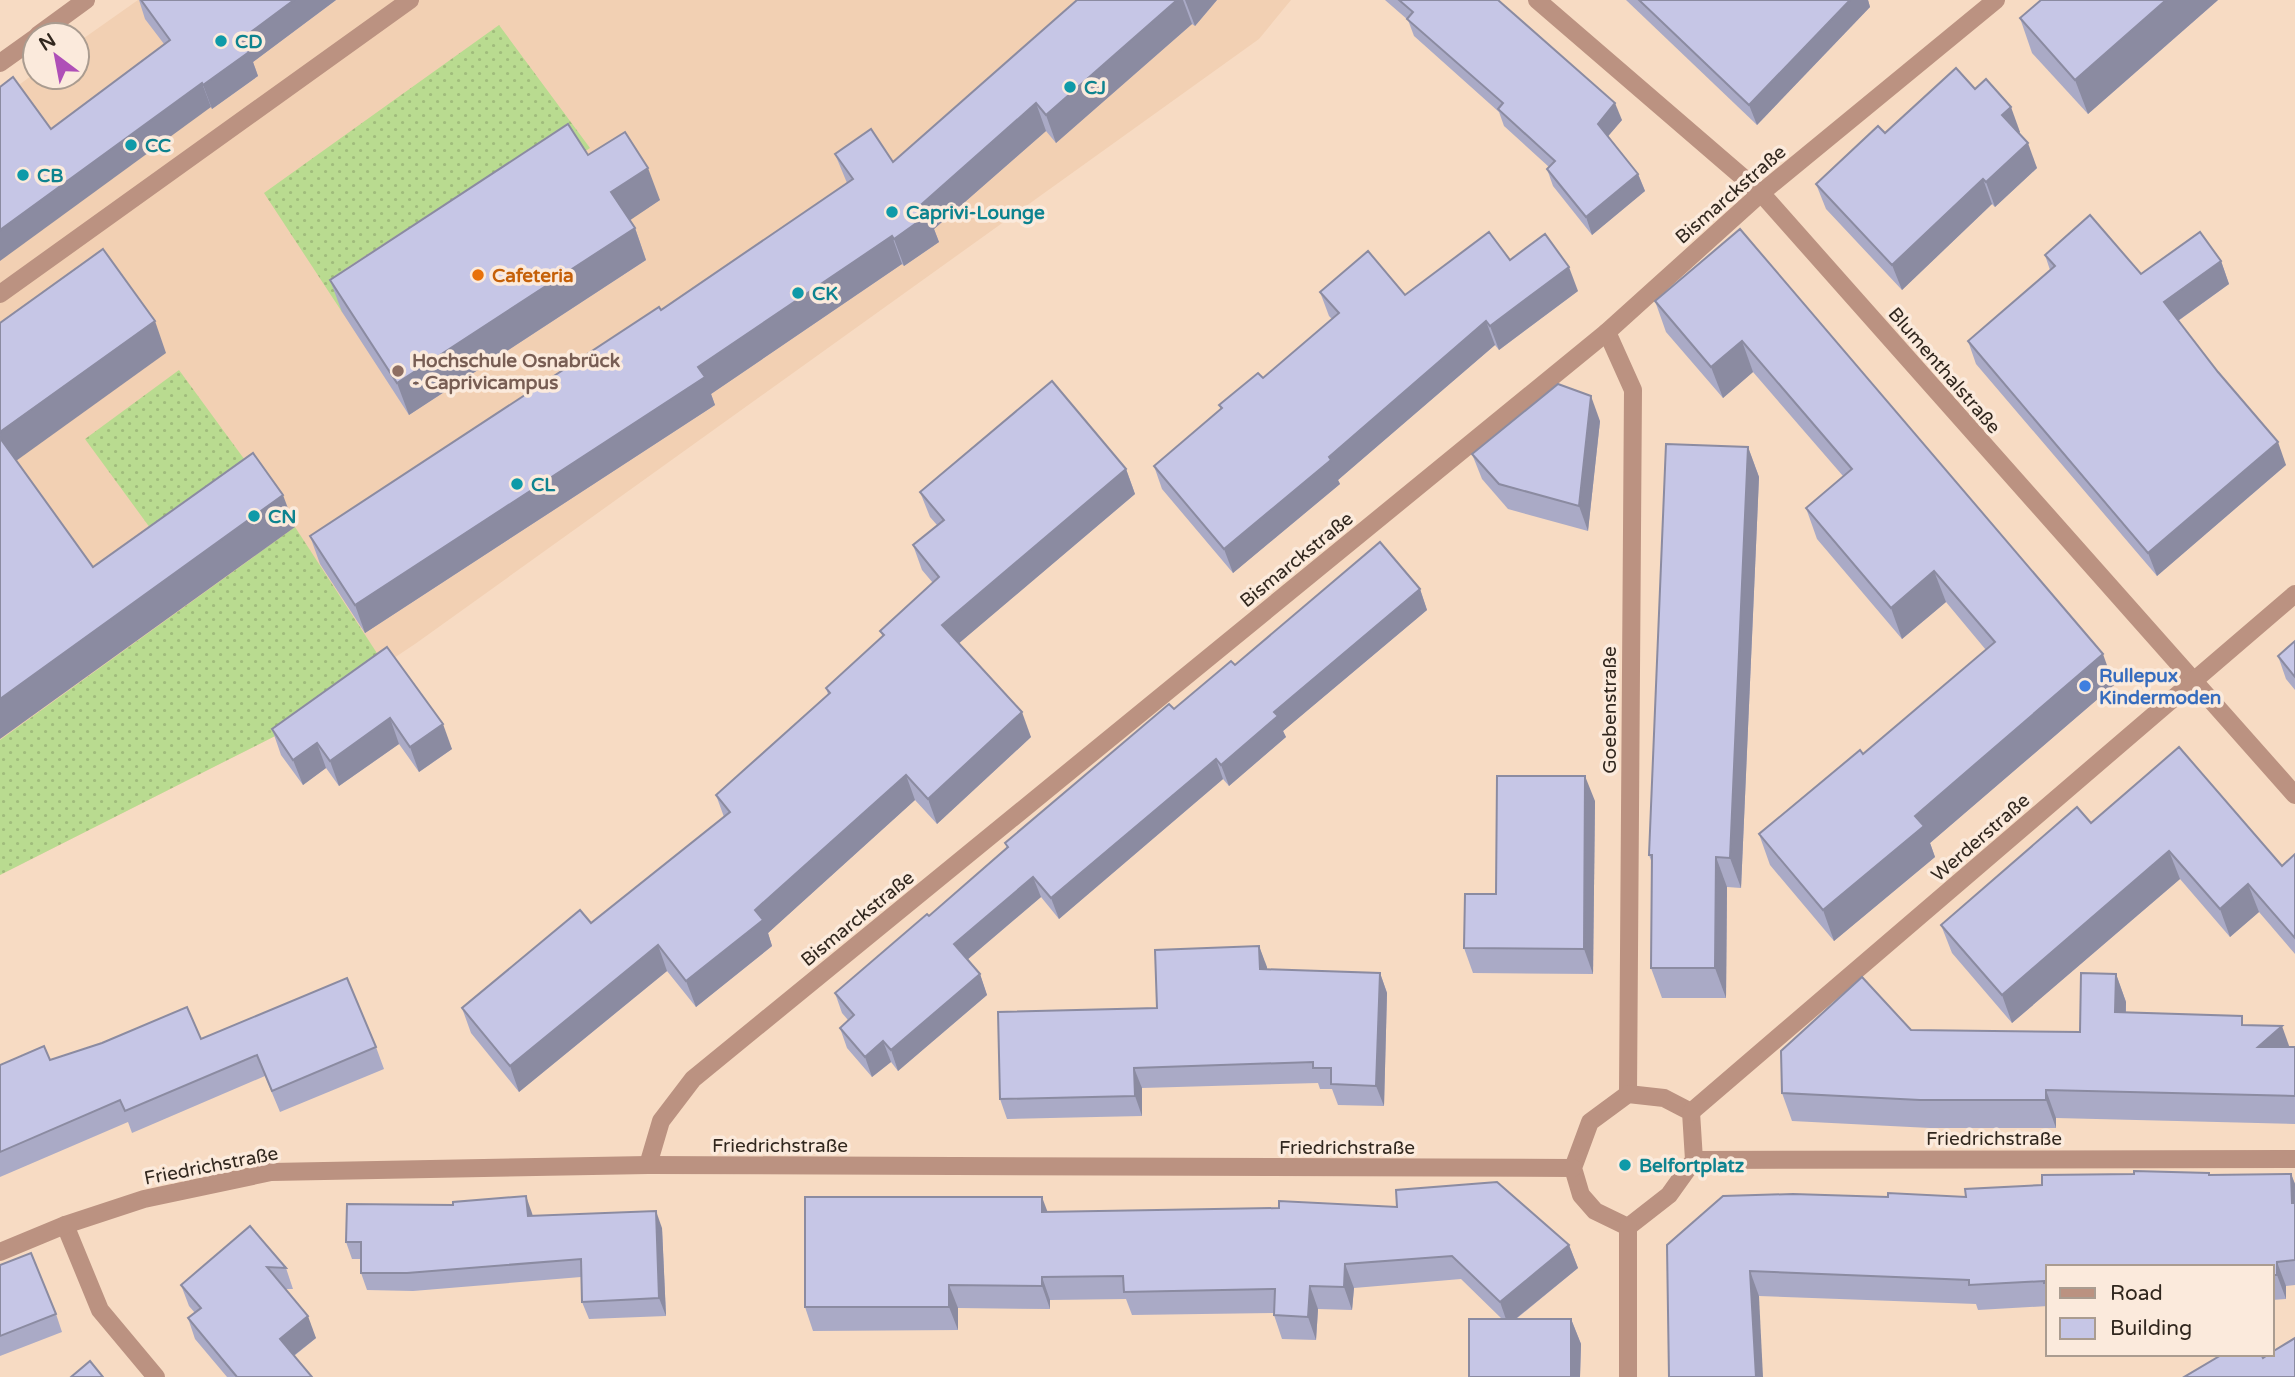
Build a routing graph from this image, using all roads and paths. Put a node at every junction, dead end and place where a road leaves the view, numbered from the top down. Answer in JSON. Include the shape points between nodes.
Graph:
{"nodes":[{"id":1,"x":86,"y":0,"type":"edge"},
{"id":2,"x":410,"y":0,"type":"edge"},
{"id":3,"x":1537,"y":0,"type":"edge"},
{"id":4,"x":1996,"y":0,"type":"edge"},
{"id":5,"x":57,"y":21,"type":"edge"},
{"id":6,"x":21,"y":45,"type":"edge"},
{"id":7,"x":3,"y":55,"type":"edge"},
{"id":8,"x":1761,"y":193,"type":"junction"},
{"id":9,"x":0,"y":294,"type":"edge"},
{"id":10,"x":1607,"y":332,"type":"junction"},
{"id":11,"x":2295,"y":594,"type":"edge"},
{"id":12,"x":2193,"y":682,"type":"junction"},
{"id":13,"x":2295,"y":795,"type":"edge"},
{"id":14,"x":1628,"y":1094,"type":"junction"},
{"id":15,"x":1690,"y":1112,"type":"junction"},
{"id":16,"x":2295,"y":1159,"type":"edge"},
{"id":17,"x":1694,"y":1160,"type":"junction"},
{"id":18,"x":648,"y":1166,"type":"junction"},
{"id":19,"x":1573,"y":1168,"type":"junction"},
{"id":20,"x":65,"y":1225,"type":"junction"},
{"id":21,"x":1628,"y":1227,"type":"junction"},
{"id":22,"x":0,"y":1252,"type":"edge"},
{"id":23,"x":156,"y":1377,"type":"edge"},
{"id":24,"x":1628,"y":1377,"type":"edge"}],
"edges":[{"from":1,"to":5,"type":"street"},
{"from":2,"to":9,"type":"street"},
{"from":3,"to":8,"type":"street","name":"Blumenthalstraße"},
{"from":4,"to":8,"type":"street","name":"Bismarckstraße"},
{"from":6,"to":7,"type":"street"},
{"from":8,"to":10,"type":"street","name":"Bismarckstraße"},
{"from":8,"to":12,"type":"street","name":"Blumenthalstraße"},
{"from":10,"to":14,"type":"street","name":"Goebenstraße","via":[[1633,390]]},
{"from":10,"to":18,"type":"street","name":"Bismarckstraße","via":[[693,1079],[661,1121]]},
{"from":11,"to":12,"type":"street","name":"Werderstraße"},
{"from":12,"to":13,"type":"street","name":"Blumenthalstraße"},
{"from":12,"to":15,"type":"street","name":"Werderstraße"},
{"from":14,"to":15,"type":"street","via":[[1664,1098]]},
{"from":14,"to":19,"type":"street","via":[[1590,1122]]},
{"from":15,"to":17,"type":"street"},
{"from":16,"to":17,"type":"street","name":"Friedrichstraße"},
{"from":17,"to":21,"type":"street","via":[[1669,1195]]},
{"from":18,"to":19,"type":"street","name":"Friedrichstraße"},
{"from":18,"to":20,"type":"street","name":"Friedrichstraße","via":[[271,1172],[144,1199]]},
{"from":19,"to":21,"type":"street","via":[[1581,1195],[1595,1211]]},
{"from":20,"to":22,"type":"street","name":"Friedrichstraße"},
{"from":20,"to":23,"type":"street","via":[[100,1310]]},
{"from":21,"to":24,"type":"street"}]}
